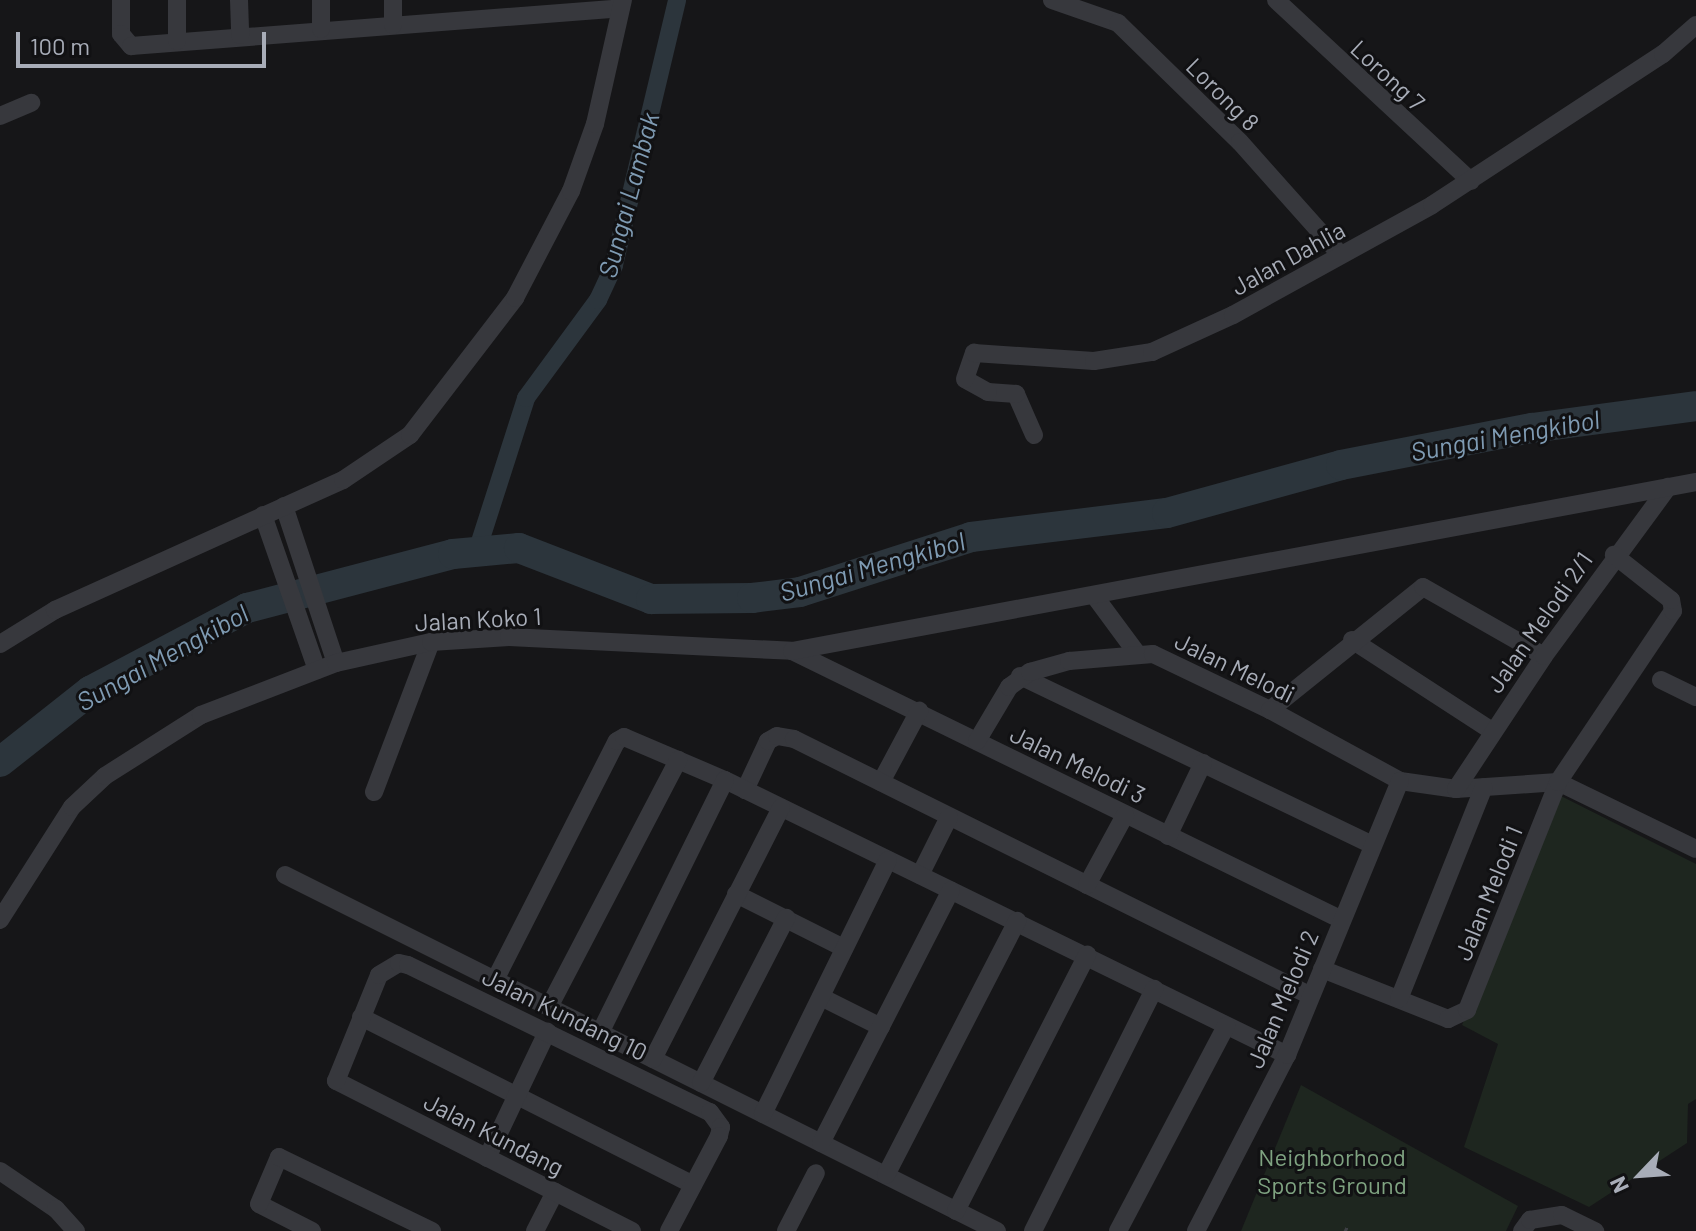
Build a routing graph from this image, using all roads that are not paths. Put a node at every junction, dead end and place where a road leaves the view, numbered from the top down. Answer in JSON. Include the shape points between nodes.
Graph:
{"nodes":[{"id":1,"x":121,"y":0,"type":"edge"},
{"id":2,"x":177,"y":0,"type":"edge"},
{"id":3,"x":239,"y":0,"type":"edge"},
{"id":4,"x":321,"y":0,"type":"edge"},
{"id":5,"x":393,"y":0,"type":"edge"},
{"id":6,"x":1052,"y":0,"type":"edge"},
{"id":7,"x":1276,"y":0,"type":"edge"},
{"id":8,"x":622,"y":4,"type":"edge"},
{"id":9,"x":393,"y":25,"type":"junction"},
{"id":10,"x":1696,"y":25,"type":"edge"},
{"id":11,"x":321,"y":29,"type":"junction"},
{"id":12,"x":240,"y":35,"type":"junction"},
{"id":13,"x":177,"y":41,"type":"junction"},
{"id":14,"x":31,"y":103,"type":"dead end"},
{"id":15,"x":0,"y":116,"type":"edge"},
{"id":16,"x":1471,"y":181,"type":"junction"},
{"id":17,"x":1339,"y":253,"type":"junction"},
{"id":18,"x":1034,"y":435,"type":"dead end"},
{"id":19,"x":1696,"y":482,"type":"edge"},
{"id":20,"x":1668,"y":487,"type":"junction"},
{"id":21,"x":284,"y":506,"type":"junction"},
{"id":22,"x":263,"y":515,"type":"junction"},
{"id":23,"x":1614,"y":555,"type":"junction"},
{"id":24,"x":1096,"y":598,"type":"junction"},
{"id":25,"x":1352,"y":640,"type":"junction"},
{"id":26,"x":431,"y":642,"type":"junction"},
{"id":27,"x":0,"y":644,"type":"edge"},
{"id":28,"x":792,"y":651,"type":"junction"},
{"id":29,"x":1136,"y":652,"type":"junction"},
{"id":30,"x":1544,"y":656,"type":"junction"},
{"id":31,"x":336,"y":663,"type":"junction"},
{"id":32,"x":317,"y":670,"type":"junction"},
{"id":33,"x":1020,"y":676,"type":"junction"},
{"id":34,"x":1661,"y":680,"type":"dead end"},
{"id":35,"x":1696,"y":697,"type":"edge"},
{"id":36,"x":1270,"y":710,"type":"junction"},
{"id":37,"x":919,"y":711,"type":"junction"},
{"id":38,"x":1492,"y":731,"type":"junction"},
{"id":39,"x":977,"y":741,"type":"junction"},
{"id":40,"x":678,"y":760,"type":"junction"},
{"id":41,"x":1203,"y":763,"type":"junction"},
{"id":42,"x":725,"y":780,"type":"junction"},
{"id":43,"x":1400,"y":781,"type":"junction"},
{"id":44,"x":881,"y":782,"type":"junction"},
{"id":45,"x":1558,"y":782,"type":"junction"},
{"id":46,"x":1484,"y":787,"type":"junction"},
{"id":47,"x":1456,"y":789,"type":"junction"},
{"id":48,"x":745,"y":790,"type":"junction"},
{"id":49,"x":374,"y":792,"type":"dead end"},
{"id":50,"x":781,"y":808,"type":"junction"},
{"id":51,"x":1125,"y":815,"type":"junction"},
{"id":52,"x":949,"y":817,"type":"junction"},
{"id":53,"x":1168,"y":836,"type":"junction"},
{"id":54,"x":1372,"y":845,"type":"junction"},
{"id":55,"x":1696,"y":849,"type":"edge"},
{"id":56,"x":888,"y":860,"type":"junction"},
{"id":57,"x":285,"y":875,"type":"dead end"},
{"id":58,"x":920,"y":875,"type":"junction"},
{"id":59,"x":1087,"y":885,"type":"junction"},
{"id":60,"x":951,"y":890,"type":"junction"},
{"id":61,"x":736,"y":894,"type":"junction"},
{"id":62,"x":786,"y":918,"type":"junction"},
{"id":63,"x":0,"y":920,"type":"edge"},
{"id":64,"x":1342,"y":920,"type":"junction"},
{"id":65,"x":1017,"y":921,"type":"junction"},
{"id":66,"x":844,"y":948,"type":"junction"},
{"id":67,"x":1087,"y":955,"type":"junction"},
{"id":68,"x":1322,"y":969,"type":"junction"},
{"id":69,"x":495,"y":980,"type":"junction"},
{"id":70,"x":1154,"y":989,"type":"junction"},
{"id":71,"x":1311,"y":996,"type":"junction"},
{"id":72,"x":821,"y":997,"type":"junction"},
{"id":73,"x":1399,"y":999,"type":"junction"},
{"id":74,"x":549,"y":1007,"type":"junction"},
{"id":75,"x":361,"y":1017,"type":"junction"},
{"id":76,"x":1226,"y":1026,"type":"junction"},
{"id":77,"x":881,"y":1027,"type":"junction"},
{"id":78,"x":547,"y":1032,"type":"junction"},
{"id":79,"x":600,"y":1033,"type":"junction"},
{"id":80,"x":1287,"y":1055,"type":"junction"},
{"id":81,"x":653,"y":1059,"type":"junction"},
{"id":82,"x":335,"y":1079,"type":"joint"},
{"id":83,"x":701,"y":1083,"type":"junction"},
{"id":84,"x":517,"y":1096,"type":"junction"},
{"id":85,"x":763,"y":1114,"type":"junction"},
{"id":86,"x":821,"y":1143,"type":"junction"},
{"id":87,"x":487,"y":1158,"type":"junction"},
{"id":88,"x":0,"y":1171,"type":"edge"},
{"id":89,"x":816,"y":1173,"type":"dead end"},
{"id":90,"x":886,"y":1175,"type":"junction"},
{"id":91,"x":693,"y":1185,"type":"junction"},
{"id":92,"x":555,"y":1192,"type":"junction"},
{"id":93,"x":956,"y":1211,"type":"junction"},
{"id":94,"x":76,"y":1231,"type":"edge"},
{"id":95,"x":312,"y":1231,"type":"edge"},
{"id":96,"x":432,"y":1231,"type":"edge"},
{"id":97,"x":535,"y":1231,"type":"edge"},
{"id":98,"x":632,"y":1231,"type":"edge"},
{"id":99,"x":669,"y":1231,"type":"edge"},
{"id":100,"x":786,"y":1231,"type":"edge"},
{"id":101,"x":997,"y":1231,"type":"edge"},
{"id":102,"x":1033,"y":1231,"type":"edge"},
{"id":103,"x":1118,"y":1231,"type":"edge"},
{"id":104,"x":1196,"y":1231,"type":"edge"},
{"id":105,"x":1522,"y":1231,"type":"edge"},
{"id":106,"x":1595,"y":1231,"type":"edge"}],
"edges":[{"from":1,"to":13,"type":"street","via":[[126,44]]},
{"from":2,"to":13,"type":"street"},
{"from":3,"to":12,"type":"street"},
{"from":4,"to":11,"type":"street"},
{"from":5,"to":9,"type":"street"},
{"from":6,"to":17,"type":"street","name":"Lorong 8","via":[[1118,23],[1240,142]]},
{"from":7,"to":16,"type":"street","name":"Lorong 7"},
{"from":8,"to":9,"type":"street"},
{"from":8,"to":21,"type":"street","via":[[580,170],[515,298],[410,435],[343,480]]},
{"from":9,"to":11,"type":"street"},
{"from":10,"to":16,"type":"street","name":"Jalan Dahlia","via":[[1663,54]]},
{"from":11,"to":12,"type":"street"},
{"from":12,"to":13,"type":"street"},
{"from":14,"to":15,"type":"street"},
{"from":16,"to":17,"type":"street","name":"Jalan Dahlia","via":[[1370,241]]},
{"from":17,"to":18,"type":"street","name":"Jalan Dahlia","via":[[1233,315],[1152,352],[1094,361],[974,353],[965,379],[988,392],[1016,394]]},
{"from":19,"to":20,"type":"street"},
{"from":20,"to":23,"type":"street","name":"Jalan Melodi 2/1"},
{"from":20,"to":24,"type":"street"},
{"from":21,"to":22,"type":"street"},
{"from":21,"to":31,"type":"street"},
{"from":22,"to":27,"type":"street","via":[[55,610]]},
{"from":22,"to":32,"type":"street"},
{"from":23,"to":30,"type":"street","name":"Jalan Melodi 2/1"},
{"from":23,"to":45,"type":"street","name":"Jalan Melodi 1","via":[[1671,600],[1673,611]]},
{"from":24,"to":28,"type":"street"},
{"from":24,"to":29,"type":"street"},
{"from":25,"to":30,"type":"street","via":[[1423,587]]},
{"from":25,"to":36,"type":"street"},
{"from":25,"to":38,"type":"street"},
{"from":26,"to":28,"type":"street","name":"Jalan Koko 1","via":[[509,637]]},
{"from":26,"to":31,"type":"street","name":"Jalan Koko 1"},
{"from":26,"to":49,"type":"street"},
{"from":28,"to":37,"type":"street","name":"Jalan Melodi 3"},
{"from":29,"to":33,"type":"street","name":"Jalan Melodi","via":[[1045,666]]},
{"from":29,"to":36,"type":"street","name":"Jalan Melodi","via":[[1153,654]]},
{"from":30,"to":38,"type":"street","name":"Jalan Melodi 2/1"},
{"from":31,"to":32,"type":"street","name":"Jalan Koko 1"},
{"from":32,"to":63,"type":"street","name":"Jalan Koko 1","via":[[211,710],[122,763],[72,807]]},
{"from":33,"to":39,"type":"street"},
{"from":33,"to":41,"type":"street"},
{"from":34,"to":35,"type":"street"},
{"from":36,"to":43,"type":"street","name":"Jalan Melodi"},
{"from":37,"to":39,"type":"street","name":"Jalan Melodi 3"},
{"from":37,"to":44,"type":"street"},
{"from":38,"to":47,"type":"street","name":"Jalan Melodi 2/1"},
{"from":39,"to":51,"type":"street","name":"Jalan Melodi 3"},
{"from":40,"to":42,"type":"street"},
{"from":40,"to":69,"type":"street","via":[[629,737],[617,741]]},
{"from":40,"to":74,"type":"street"},
{"from":41,"to":53,"type":"street"},
{"from":41,"to":54,"type":"street"},
{"from":42,"to":48,"type":"street"},
{"from":42,"to":79,"type":"street"},
{"from":43,"to":47,"type":"street"},
{"from":43,"to":54,"type":"street","name":"Jalan Melodi 2"},
{"from":44,"to":48,"type":"street","via":[[777,736],[768,741]]},
{"from":44,"to":52,"type":"street"},
{"from":45,"to":46,"type":"street"},
{"from":45,"to":55,"type":"street"},
{"from":45,"to":73,"type":"street","name":"Jalan Melodi 1","via":[[1467,1010],[1457,1018]]},
{"from":46,"to":47,"type":"street"},
{"from":46,"to":73,"type":"street"},
{"from":48,"to":50,"type":"street"},
{"from":50,"to":56,"type":"street"},
{"from":50,"to":61,"type":"street"},
{"from":51,"to":53,"type":"street","name":"Jalan Melodi 3"},
{"from":51,"to":59,"type":"street"},
{"from":52,"to":58,"type":"street"},
{"from":52,"to":59,"type":"street"},
{"from":53,"to":64,"type":"street","name":"Jalan Melodi 3"},
{"from":54,"to":64,"type":"street","name":"Jalan Melodi 2"},
{"from":56,"to":58,"type":"street"},
{"from":56,"to":66,"type":"street"},
{"from":57,"to":69,"type":"street"},
{"from":58,"to":60,"type":"street"},
{"from":59,"to":71,"type":"street"},
{"from":60,"to":65,"type":"street"},
{"from":60,"to":77,"type":"street"},
{"from":61,"to":62,"type":"street"},
{"from":61,"to":81,"type":"street"},
{"from":62,"to":66,"type":"street"},
{"from":62,"to":83,"type":"street"},
{"from":64,"to":68,"type":"street","name":"Jalan Melodi 2"},
{"from":65,"to":67,"type":"street"},
{"from":65,"to":90,"type":"street"},
{"from":66,"to":72,"type":"street"},
{"from":67,"to":70,"type":"street"},
{"from":67,"to":93,"type":"street"},
{"from":68,"to":71,"type":"street","name":"Jalan Melodi 2"},
{"from":68,"to":73,"type":"street"},
{"from":69,"to":74,"type":"street"},
{"from":70,"to":76,"type":"street"},
{"from":70,"to":102,"type":"street"},
{"from":71,"to":80,"type":"street","name":"Jalan Melodi 2"},
{"from":72,"to":77,"type":"street"},
{"from":72,"to":85,"type":"street"},
{"from":74,"to":79,"type":"street"},
{"from":75,"to":78,"type":"street","name":"Jalan Kundang 10","via":[[379,975],[399,963]]},
{"from":75,"to":82,"type":"street","name":"Jalan Kundang 10"},
{"from":75,"to":84,"type":"street"},
{"from":76,"to":80,"type":"street"},
{"from":76,"to":103,"type":"street"},
{"from":77,"to":86,"type":"street"},
{"from":78,"to":84,"type":"street"},
{"from":78,"to":91,"type":"street","name":"Jalan Kundang 10","via":[[710,1112],[721,1127],[719,1136]]},
{"from":79,"to":81,"type":"street"},
{"from":80,"to":104,"type":"street","name":"Jalan Melodi 2"},
{"from":81,"to":83,"type":"street"},
{"from":82,"to":87,"type":"street","name":"Jalan Kundang"},
{"from":83,"to":85,"type":"street"},
{"from":84,"to":87,"type":"street"},
{"from":84,"to":91,"type":"street"},
{"from":85,"to":86,"type":"street"},
{"from":86,"to":90,"type":"street"},
{"from":87,"to":92,"type":"street","name":"Jalan Kundang"},
{"from":88,"to":94,"type":"street","via":[[56,1209]]},
{"from":89,"to":100,"type":"street"},
{"from":90,"to":93,"type":"street"},
{"from":91,"to":99,"type":"street","name":"Jalan Kundang 10"},
{"from":92,"to":97,"type":"street"},
{"from":92,"to":98,"type":"street","name":"Jalan Kundang"},
{"from":93,"to":101,"type":"street"},
{"from":95,"to":96,"type":"street","via":[[259,1204],[279,1157]]},
{"from":105,"to":106,"type":"street","via":[[1541,1215],[1562,1215]]}]}
